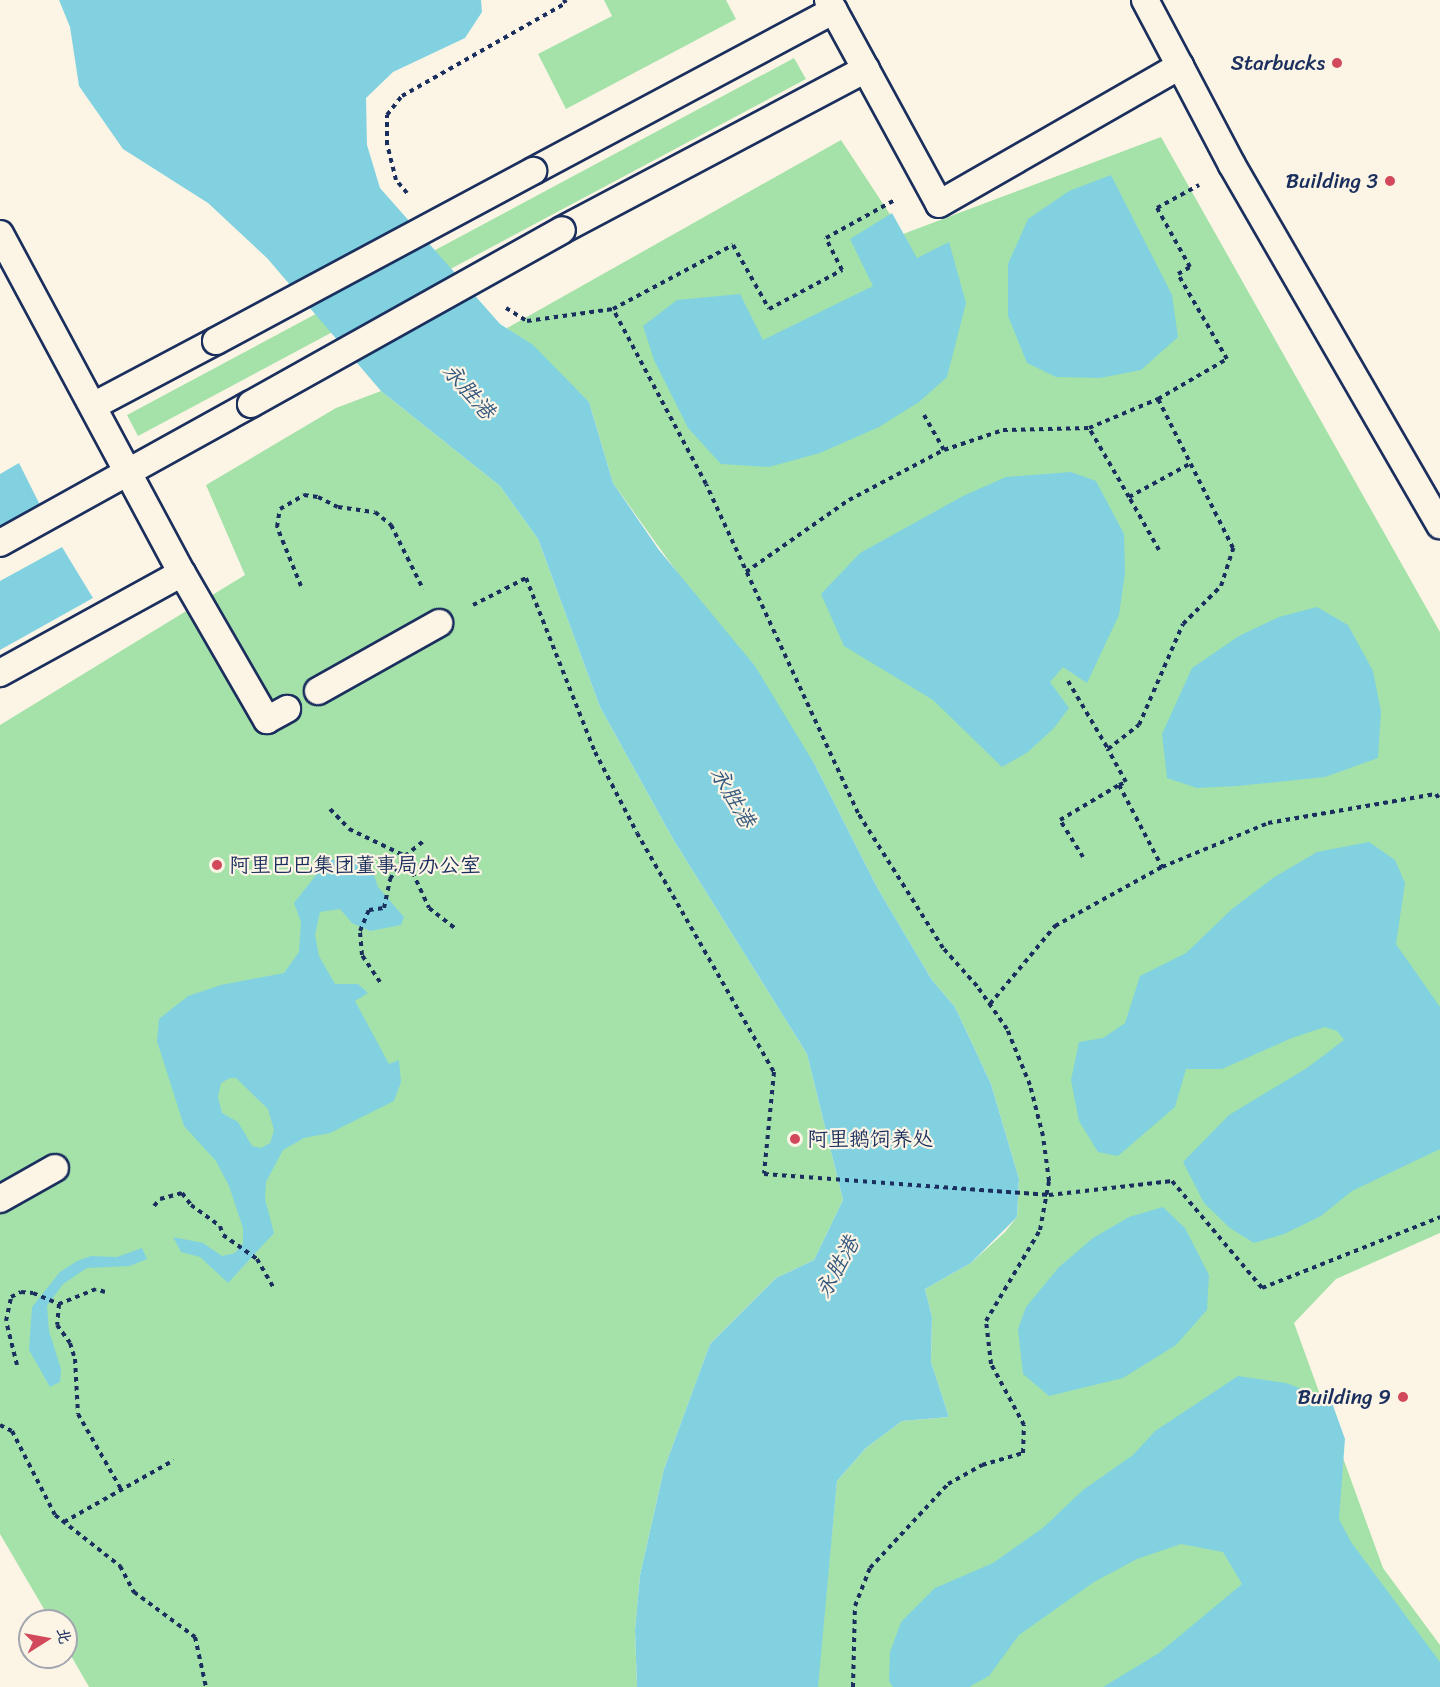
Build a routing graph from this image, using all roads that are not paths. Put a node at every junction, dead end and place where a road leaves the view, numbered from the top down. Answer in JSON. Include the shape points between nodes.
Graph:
{"nodes":[{"id":1,"x":1145,"y":0,"type":"edge"},
{"id":2,"x":831,"y":5,"type":"edge"},
{"id":3,"x":1180,"y":66,"type":"junction"},
{"id":4,"x":866,"y":69,"type":"junction"},
{"id":5,"x":0,"y":234,"type":"edge"},
{"id":6,"x":93,"y":406,"type":"junction"},
{"id":7,"x":127,"y":471,"type":"junction"},
{"id":8,"x":1440,"y":525,"type":"edge"},
{"id":9,"x":0,"y":543,"type":"edge"},
{"id":10,"x":183,"y":573,"type":"junction"},
{"id":11,"x":439,"y":623,"type":"road end"},
{"id":12,"x":0,"y":673,"type":"edge"},
{"id":13,"x":318,"y":691,"type":"dead end"},
{"id":14,"x":287,"y":709,"type":"dead end"},
{"id":15,"x":55,"y":1168,"type":"dead end"},
{"id":16,"x":0,"y":1199,"type":"edge"}],
"edges":[{"from":1,"to":3,"type":"lane"},
{"from":2,"to":4,"type":"lane"},
{"from":2,"to":6,"type":"lane","bridge":true,"via":[[533,171]]},
{"from":3,"to":4,"type":"lane","via":[[939,204]]},
{"from":3,"to":8,"type":"lane","via":[[1238,176]]},
{"from":4,"to":7,"type":"lane","bridge":true,"via":[[562,230]]},
{"from":5,"to":6,"type":"lane"},
{"from":6,"to":7,"type":"lane"},
{"from":7,"to":9,"type":"lane"},
{"from":7,"to":10,"type":"lane"},
{"from":10,"to":12,"type":"lane"},
{"from":10,"to":14,"type":"lane","via":[[267,720]]},
{"from":11,"to":13,"type":"lane"},
{"from":15,"to":16,"type":"lane"}]}
